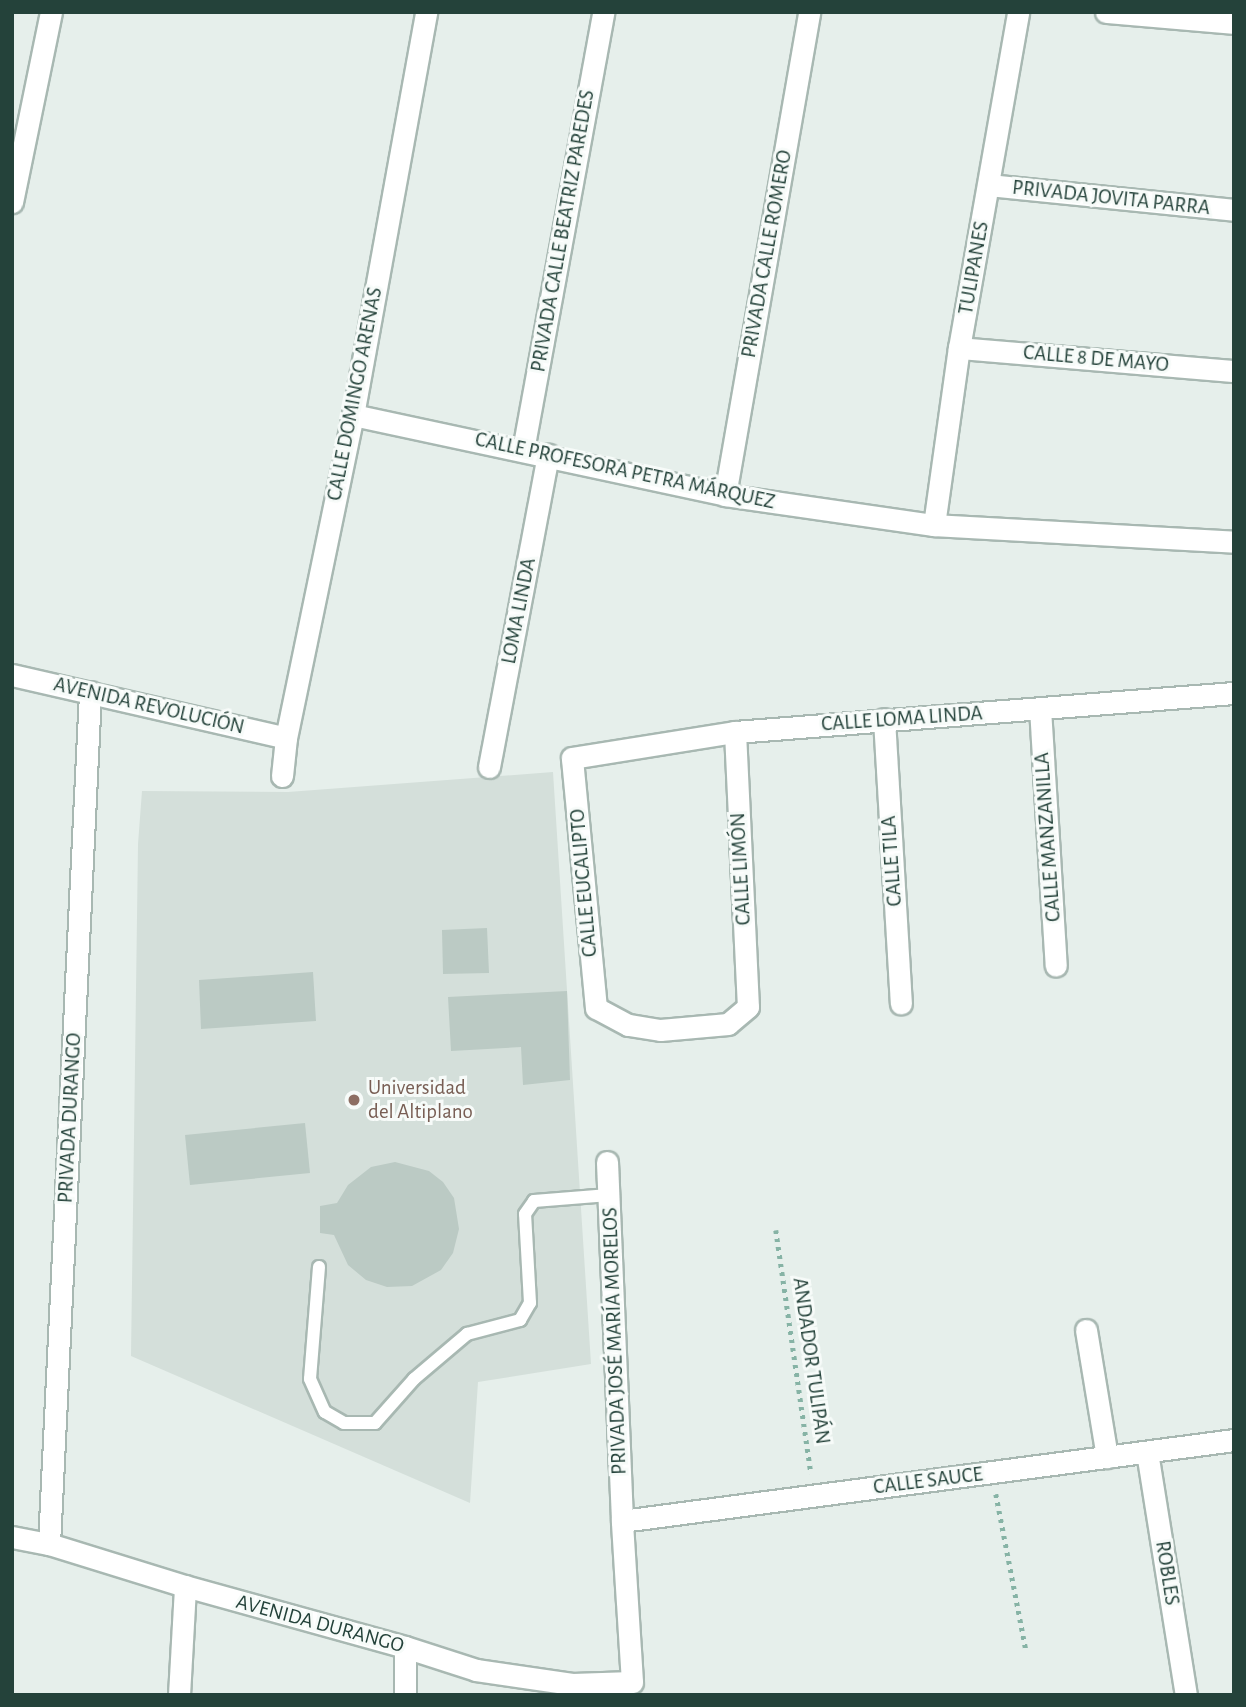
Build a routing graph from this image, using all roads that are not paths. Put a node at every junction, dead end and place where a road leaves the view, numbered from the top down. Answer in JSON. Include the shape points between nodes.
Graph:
{"nodes":[{"id":1,"x":51,"y":12,"type":"edge"},
{"id":2,"x":426,"y":12,"type":"edge"},
{"id":3,"x":603,"y":12,"type":"edge"},
{"id":4,"x":809,"y":12,"type":"edge"},
{"id":5,"x":1018,"y":12,"type":"edge"},
{"id":6,"x":1106,"y":12,"type":"edge"},
{"id":7,"x":1234,"y":23,"type":"edge"},
{"id":8,"x":989,"y":185,"type":"junction"},
{"id":9,"x":12,"y":202,"type":"edge"},
{"id":10,"x":1234,"y":210,"type":"edge"},
{"id":11,"x":959,"y":348,"type":"junction"},
{"id":12,"x":1234,"y":371,"type":"edge"},
{"id":13,"x":353,"y":415,"type":"junction"},
{"id":14,"x":523,"y":450,"type":"junction"},
{"id":15,"x":548,"y":455,"type":"junction"},
{"id":16,"x":726,"y":495,"type":"junction"},
{"id":17,"x":934,"y":525,"type":"junction"},
{"id":18,"x":1234,"y":542,"type":"edge"},
{"id":19,"x":12,"y":675,"type":"edge"},
{"id":20,"x":90,"y":692,"type":"junction"},
{"id":21,"x":1234,"y":694,"type":"edge"},
{"id":22,"x":1040,"y":708,"type":"junction"},
{"id":23,"x":884,"y":719,"type":"junction"},
{"id":24,"x":735,"y":732,"type":"junction"},
{"id":25,"x":286,"y":738,"type":"junction"},
{"id":26,"x":572,"y":758,"type":"joint"},
{"id":27,"x":489,"y":767,"type":"dead end"},
{"id":28,"x":282,"y":776,"type":"dead end"},
{"id":29,"x":1056,"y":966,"type":"dead end"},
{"id":30,"x":901,"y":1003,"type":"dead end"},
{"id":31,"x":596,"y":1008,"type":"joint"},
{"id":32,"x":607,"y":1162,"type":"dead end"},
{"id":33,"x":609,"y":1195,"type":"junction"},
{"id":34,"x":319,"y":1267,"type":"dead end"},
{"id":35,"x":1086,"y":1330,"type":"dead end"},
{"id":36,"x":1234,"y":1440,"type":"edge"},
{"id":37,"x":1147,"y":1452,"type":"junction"},
{"id":38,"x":1107,"y":1457,"type":"junction"},
{"id":39,"x":622,"y":1521,"type":"junction"},
{"id":40,"x":12,"y":1537,"type":"edge"},
{"id":41,"x":49,"y":1545,"type":"junction"},
{"id":42,"x":185,"y":1586,"type":"junction"},
{"id":43,"x":405,"y":1647,"type":"junction"},
{"id":44,"x":633,"y":1688,"type":"edge"},
{"id":45,"x":179,"y":1695,"type":"edge"},
{"id":46,"x":405,"y":1695,"type":"edge"},
{"id":47,"x":1186,"y":1695,"type":"edge"}],
"edges":[{"from":1,"to":9,"type":"street"},
{"from":2,"to":13,"type":"street","name":"CALLE DOMINGO ARENAS"},
{"from":3,"to":14,"type":"street","name":"PRIVADA CALLE BEATRIZ PAREDES"},
{"from":4,"to":16,"type":"street","name":"PRIVADA CALLE ROMERO"},
{"from":5,"to":8,"type":"street","name":"TULIPANES"},
{"from":6,"to":7,"type":"street"},
{"from":8,"to":10,"type":"street","name":"PRIVADA JOVITA PARRA"},
{"from":8,"to":11,"type":"street","name":"TULIPANES"},
{"from":11,"to":12,"type":"street","name":"CALLE 8 DE MAYO"},
{"from":11,"to":17,"type":"street","name":"TULIPANES"},
{"from":13,"to":14,"type":"street","name":"CALLE PROFESORA PETRA MÁRQUEZ"},
{"from":13,"to":25,"type":"street","name":"CALLE DOMINGO ARENAS"},
{"from":14,"to":15,"type":"street","name":"CALLE PROFESORA PETRA MÁRQUEZ"},
{"from":15,"to":16,"type":"street","name":"CALLE PROFESORA PETRA MÁRQUEZ"},
{"from":15,"to":27,"type":"street","name":"LOMA LINDA"},
{"from":16,"to":17,"type":"street","name":"CALLE PROFESORA PETRA MÁRQUEZ"},
{"from":17,"to":18,"type":"street","name":"CALLE PROFESORA PETRA MÁRQUEZ"},
{"from":19,"to":20,"type":"street","name":"AVENIDA REVOLUCIÓN"},
{"from":20,"to":25,"type":"street","name":"AVENIDA REVOLUCIÓN"},
{"from":20,"to":41,"type":"street","name":"PRIVADA DURANGO"},
{"from":21,"to":22,"type":"street","name":"CALLE LOMA LINDA"},
{"from":22,"to":23,"type":"street","name":"CALLE LOMA LINDA"},
{"from":22,"to":29,"type":"street","name":"CALLE MANZANILLA"},
{"from":23,"to":24,"type":"street","name":"CALLE LOMA LINDA"},
{"from":23,"to":30,"type":"street","name":"CALLE TILA"},
{"from":24,"to":26,"type":"street","name":"CALLE LOMA LINDA"},
{"from":24,"to":31,"type":"street","name":"CALLE LIMÓN","via":[[748,1007],[728,1024],[660,1030],[628,1025]]},
{"from":25,"to":28,"type":"street","name":"CALLE DOMINGO ARENAS"},
{"from":26,"to":31,"type":"street","name":"CALLE EUCALIPTO"},
{"from":32,"to":33,"type":"street","name":"PRIVADA JOSÉ MARÍA MORELOS"},
{"from":33,"to":34,"type":"lane","via":[[534,1201],[525,1214],[530,1303],[520,1320],[467,1334],[414,1379],[375,1423],[344,1423],[325,1412],[310,1379]]},
{"from":33,"to":39,"type":"street","name":"PRIVADA JOSÉ MARÍA MORELOS"},
{"from":35,"to":38,"type":"street"},
{"from":36,"to":37,"type":"street","name":"CALLE SAUCE"},
{"from":37,"to":38,"type":"street","name":"CALLE SAUCE"},
{"from":37,"to":47,"type":"street","name":"ROBLES"},
{"from":38,"to":39,"type":"street","name":"CALLE SAUCE"},
{"from":39,"to":44,"type":"street"},
{"from":40,"to":41,"type":"street","name":"AVENIDA DURANGO"},
{"from":41,"to":42,"type":"street","name":"AVENIDA DURANGO"},
{"from":42,"to":43,"type":"street","name":"AVENIDA DURANGO"},
{"from":42,"to":45,"type":"street"},
{"from":43,"to":44,"type":"street","name":"AVENIDA DURANGO","via":[[476,1670]]},
{"from":43,"to":46,"type":"street"}]}
